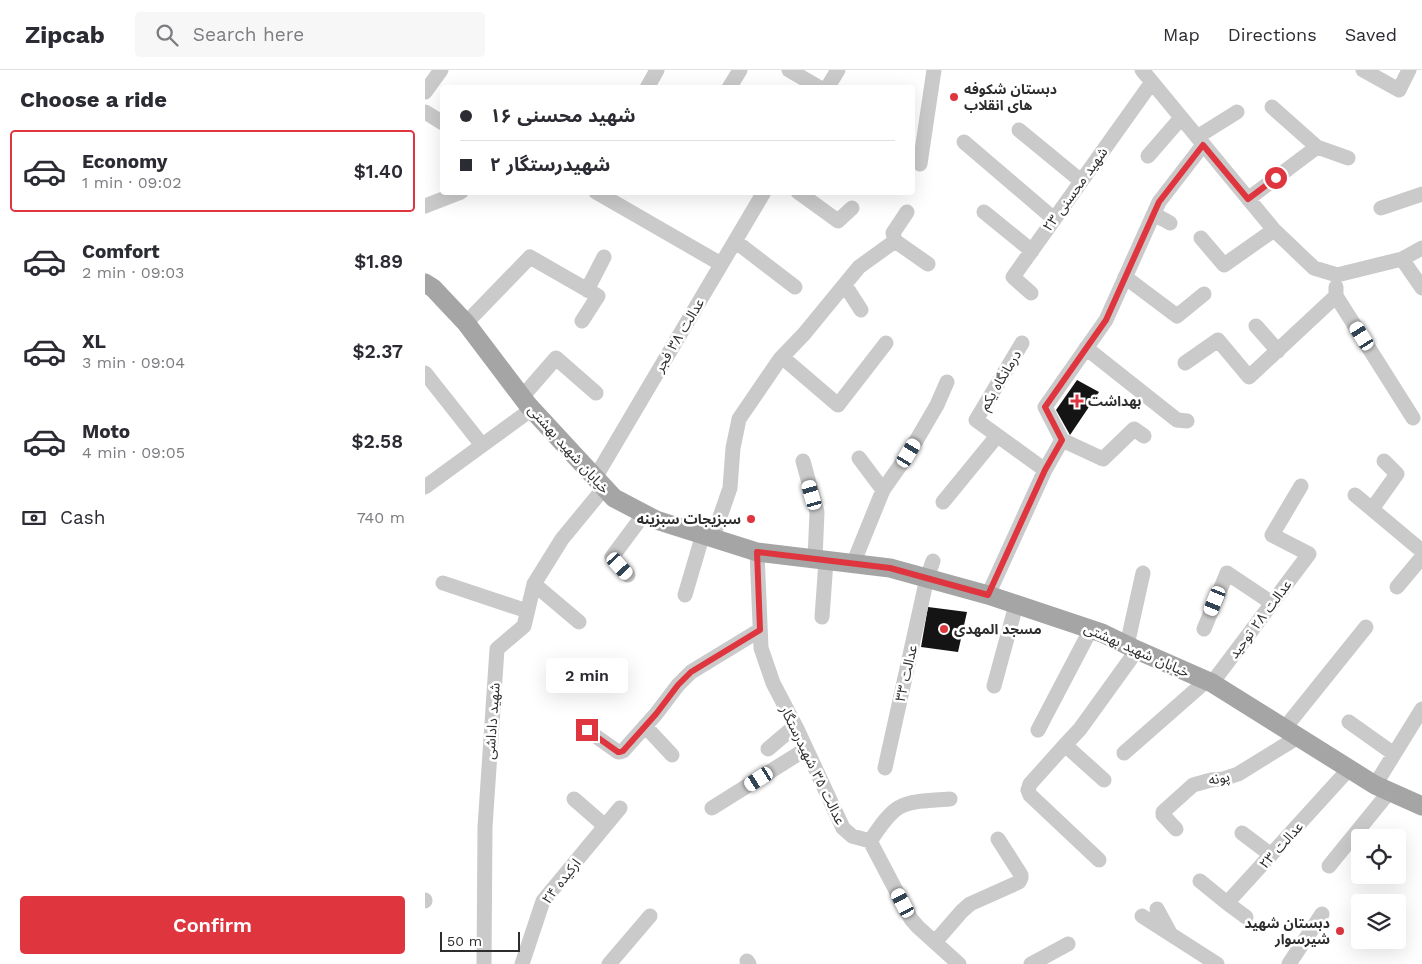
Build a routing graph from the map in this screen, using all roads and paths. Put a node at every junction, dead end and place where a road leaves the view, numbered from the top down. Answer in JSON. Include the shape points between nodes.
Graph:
{"nodes":[{"id":1,"x":441,"y":70,"type":"edge"},
{"id":2,"x":657,"y":70,"type":"edge"},
{"id":3,"x":740,"y":70,"type":"edge"},
{"id":4,"x":789,"y":70,"type":"edge"},
{"id":5,"x":838,"y":70,"type":"edge"},
{"id":6,"x":933,"y":70,"type":"edge"},
{"id":7,"x":1142,"y":70,"type":"edge"},
{"id":8,"x":1363,"y":70,"type":"edge"},
{"id":9,"x":1409,"y":70,"type":"edge"},
{"id":10,"x":1152,"y":82,"type":"junction"},
{"id":11,"x":649,"y":85,"type":"edge"},
{"id":12,"x":731,"y":85,"type":"edge"},
{"id":13,"x":815,"y":85,"type":"edge"},
{"id":14,"x":829,"y":85,"type":"edge"},
{"id":15,"x":425,"y":92,"type":"edge"},
{"id":16,"x":1272,"y":107,"type":"dead end"},
{"id":17,"x":425,"y":112,"type":"edge"},
{"id":18,"x":1237,"y":112,"type":"dead end"},
{"id":19,"x":1181,"y":118,"type":"junction"},
{"id":20,"x":440,"y":121,"type":"edge"},
{"id":21,"x":1019,"y":130,"type":"dead end"},
{"id":22,"x":1200,"y":141,"type":"junction"},
{"id":23,"x":964,"y":142,"type":"dead end"},
{"id":24,"x":1317,"y":147,"type":"junction"},
{"id":25,"x":1148,"y":156,"type":"dead end"},
{"id":26,"x":1348,"y":158,"type":"dead end"},
{"id":27,"x":919,"y":164,"type":"dead end"},
{"id":28,"x":1081,"y":181,"type":"junction"},
{"id":29,"x":1422,"y":194,"type":"edge"},
{"id":30,"x":453,"y":195,"type":"edge"},
{"id":31,"x":601,"y":195,"type":"edge"},
{"id":32,"x":762,"y":195,"type":"edge"},
{"id":33,"x":802,"y":195,"type":"edge"},
{"id":34,"x":1248,"y":199,"type":"junction"},
{"id":35,"x":425,"y":206,"type":"edge"},
{"id":36,"x":852,"y":208,"type":"dead end"},
{"id":37,"x":1157,"y":208,"type":"junction"},
{"id":38,"x":1381,"y":208,"type":"dead end"},
{"id":39,"x":907,"y":212,"type":"dead end"},
{"id":40,"x":984,"y":212,"type":"dead end"},
{"id":41,"x":1054,"y":219,"type":"junction"},
{"id":42,"x":1170,"y":223,"type":"dead end"},
{"id":43,"x":1274,"y":230,"type":"junction"},
{"id":44,"x":1201,"y":238,"type":"dead end"},
{"id":45,"x":735,"y":241,"type":"junction"},
{"id":46,"x":895,"y":241,"type":"junction"},
{"id":47,"x":1422,"y":248,"type":"edge"},
{"id":48,"x":1032,"y":250,"type":"junction"},
{"id":49,"x":604,"y":257,"type":"dead end"},
{"id":50,"x":1401,"y":259,"type":"junction"},
{"id":51,"x":721,"y":264,"type":"junction"},
{"id":52,"x":928,"y":264,"type":"dead end"},
{"id":53,"x":1337,"y":275,"type":"junction"},
{"id":54,"x":1125,"y":278,"type":"junction"},
{"id":55,"x":425,"y":282,"type":"edge"},
{"id":56,"x":845,"y":285,"type":"junction"},
{"id":57,"x":795,"y":286,"type":"dead end"},
{"id":58,"x":1422,"y":288,"type":"edge"},
{"id":59,"x":587,"y":290,"type":"junction"},
{"id":60,"x":1031,"y":293,"type":"dead end"},
{"id":61,"x":1204,"y":294,"type":"dead end"},
{"id":62,"x":1336,"y":296,"type":"junction"},
{"id":63,"x":861,"y":310,"type":"dead end"},
{"id":64,"x":582,"y":320,"type":"dead end"},
{"id":65,"x":466,"y":323,"type":"junction"},
{"id":66,"x":1256,"y":326,"type":"dead end"},
{"id":67,"x":1021,"y":343,"type":"dead end"},
{"id":68,"x":887,"y":344,"type":"dead end"},
{"id":69,"x":1086,"y":348,"type":"junction"},
{"id":70,"x":1278,"y":351,"type":"junction"},
{"id":71,"x":782,"y":357,"type":"junction"},
{"id":72,"x":1185,"y":364,"type":"dead end"},
{"id":73,"x":425,"y":374,"type":"edge"},
{"id":74,"x":947,"y":382,"type":"dead end"},
{"id":75,"x":596,"y":393,"type":"dead end"},
{"id":76,"x":527,"y":403,"type":"junction"},
{"id":77,"x":1413,"y":418,"type":"dead end"},
{"id":78,"x":1187,"y":421,"type":"dead end"},
{"id":79,"x":997,"y":436,"type":"junction"},
{"id":80,"x":1143,"y":436,"type":"dead end"},
{"id":81,"x":1062,"y":440,"type":"junction"},
{"id":82,"x":482,"y":446,"type":"junction"},
{"id":83,"x":859,"y":458,"type":"dead end"},
{"id":84,"x":803,"y":461,"type":"dead end"},
{"id":85,"x":1384,"y":461,"type":"dead end"},
{"id":86,"x":1045,"y":470,"type":"junction"},
{"id":87,"x":428,"y":479,"type":"edge"},
{"id":88,"x":600,"y":483,"type":"junction"},
{"id":89,"x":1301,"y":486,"type":"dead end"},
{"id":90,"x":883,"y":490,"type":"junction"},
{"id":91,"x":1355,"y":495,"type":"dead end"},
{"id":92,"x":943,"y":502,"type":"dead end"},
{"id":93,"x":1372,"y":509,"type":"junction"},
{"id":94,"x":644,"y":514,"type":"junction"},
{"id":95,"x":708,"y":536,"type":"junction"},
{"id":96,"x":1422,"y":551,"type":"edge"},
{"id":97,"x":757,"y":552,"type":"junction"},
{"id":98,"x":1422,"y":557,"type":"edge"},
{"id":99,"x":820,"y":560,"type":"junction"},
{"id":100,"x":853,"y":564,"type":"junction"},
{"id":101,"x":930,"y":570,"type":"junction"},
{"id":102,"x":1143,"y":573,"type":"dead end"},
{"id":103,"x":628,"y":574,"type":"dead end"},
{"id":104,"x":443,"y":583,"type":"dead end"},
{"id":105,"x":534,"y":584,"type":"junction"},
{"id":106,"x":1397,"y":587,"type":"dead end"},
{"id":107,"x":685,"y":595,"type":"dead end"},
{"id":108,"x":988,"y":595,"type":"junction"},
{"id":109,"x":1272,"y":603,"type":"junction"},
{"id":110,"x":1016,"y":604,"type":"junction"},
{"id":111,"x":527,"y":611,"type":"junction"},
{"id":112,"x":822,"y":617,"type":"dead end"},
{"id":113,"x":579,"y":622,"type":"dead end"},
{"id":114,"x":523,"y":626,"type":"joint"},
{"id":115,"x":1365,"y":627,"type":"dead end"},
{"id":116,"x":1091,"y":629,"type":"junction"},
{"id":117,"x":760,"y":630,"type":"junction"},
{"id":118,"x":1204,"y":630,"type":"dead end"},
{"id":119,"x":1132,"y":647,"type":"junction"},
{"id":120,"x":1209,"y":682,"type":"junction"},
{"id":121,"x":994,"y":686,"type":"dead end"},
{"id":122,"x":1422,"y":709,"type":"edge"},
{"id":123,"x":1349,"y":722,"type":"dead end"},
{"id":124,"x":645,"y":726,"type":"junction"},
{"id":125,"x":795,"y":726,"type":"junction"},
{"id":126,"x":587,"y":730,"type":"dead end"},
{"id":127,"x":1037,"y":730,"type":"dead end"},
{"id":128,"x":1291,"y":733,"type":"junction"},
{"id":129,"x":1065,"y":744,"type":"junction"},
{"id":130,"x":768,"y":749,"type":"dead end"},
{"id":131,"x":805,"y":749,"type":"junction"},
{"id":132,"x":1123,"y":753,"type":"dead end"},
{"id":133,"x":1394,"y":754,"type":"junction"},
{"id":134,"x":672,"y":755,"type":"dead end"},
{"id":135,"x":885,"y":768,"type":"dead end"},
{"id":136,"x":1349,"y":769,"type":"junction"},
{"id":137,"x":1104,"y":780,"type":"dead end"},
{"id":138,"x":1382,"y":788,"type":"junction"},
{"id":139,"x":950,"y":799,"type":"dead end"},
{"id":140,"x":574,"y":800,"type":"dead end"},
{"id":141,"x":1422,"y":806,"type":"edge"},
{"id":142,"x":620,"y":808,"type":"dead end"},
{"id":143,"x":712,"y":808,"type":"dead end"},
{"id":144,"x":605,"y":826,"type":"junction"},
{"id":145,"x":1176,"y":829,"type":"dead end"},
{"id":146,"x":1241,"y":833,"type":"dead end"},
{"id":147,"x":997,"y":839,"type":"dead end"},
{"id":148,"x":870,"y":841,"type":"junction"},
{"id":149,"x":1271,"y":855,"type":"junction"},
{"id":150,"x":1099,"y":860,"type":"dead end"},
{"id":151,"x":1329,"y":866,"type":"dead end"},
{"id":152,"x":1199,"y":881,"type":"dead end"},
{"id":153,"x":1227,"y":904,"type":"junction"},
{"id":154,"x":1157,"y":909,"type":"dead end"},
{"id":155,"x":1322,"y":914,"type":"dead end"},
{"id":156,"x":650,"y":916,"type":"dead end"},
{"id":157,"x":1142,"y":916,"type":"dead end"},
{"id":158,"x":1246,"y":918,"type":"dead end"},
{"id":159,"x":1171,"y":934,"type":"junction"},
{"id":160,"x":935,"y":942,"type":"junction"},
{"id":161,"x":1069,"y":944,"type":"dead end"},
{"id":162,"x":953,"y":962,"type":"edge"},
{"id":163,"x":484,"y":964,"type":"edge"},
{"id":164,"x":522,"y":964,"type":"edge"},
{"id":165,"x":609,"y":964,"type":"edge"},
{"id":166,"x":1031,"y":964,"type":"edge"},
{"id":167,"x":1217,"y":964,"type":"edge"},
{"id":168,"x":1289,"y":964,"type":"edge"}],
"edges":[{"from":1,"to":15,"type":"street"},
{"from":2,"to":11,"type":"street"},
{"from":3,"to":12,"type":"street"},
{"from":4,"to":13,"type":"street"},
{"from":5,"to":14,"type":"street"},
{"from":6,"to":27,"type":"street"},
{"from":7,"to":10,"type":"street"},
{"from":8,"to":9,"type":"street","via":[[1399,90]]},
{"from":10,"to":19,"type":"street"},
{"from":10,"to":28,"type":"street","name":"شهید محسنی ۲۳"},
{"from":16,"to":24,"type":"street"},
{"from":17,"to":20,"type":"street"},
{"from":18,"to":22,"type":"street"},
{"from":19,"to":22,"type":"street"},
{"from":19,"to":25,"type":"street"},
{"from":21,"to":28,"type":"street"},
{"from":22,"to":34,"type":"street"},
{"from":22,"to":37,"type":"street"},
{"from":23,"to":41,"type":"street"},
{"from":24,"to":26,"type":"street"},
{"from":24,"to":34,"type":"street"},
{"from":28,"to":41,"type":"street","name":"شهید محسنی ۲۳"},
{"from":29,"to":38,"type":"street"},
{"from":30,"to":35,"type":"street"},
{"from":31,"to":51,"type":"street"},
{"from":32,"to":45,"type":"street","name":"عدالت ۳۸ فجر"},
{"from":33,"to":36,"type":"street","via":[[838,221]]},
{"from":34,"to":43,"type":"street"},
{"from":37,"to":42,"type":"street"},
{"from":37,"to":54,"type":"street"},
{"from":39,"to":46,"type":"street","via":[[893,233]]},
{"from":40,"to":48,"type":"street"},
{"from":41,"to":48,"type":"street","name":"شهید محسنی ۲۳"},
{"from":43,"to":44,"type":"street","via":[[1224,265]]},
{"from":43,"to":53,"type":"street","via":[[1314,268]]},
{"from":45,"to":51,"type":"street","name":"عدالت ۳۸ فجر"},
{"from":45,"to":57,"type":"street"},
{"from":46,"to":52,"type":"street"},
{"from":46,"to":56,"type":"street","via":[[859,267]]},
{"from":47,"to":50,"type":"street"},
{"from":48,"to":60,"type":"street","name":"شهید محسنی ۲۳","via":[[1013,277]]},
{"from":49,"to":59,"type":"street"},
{"from":50,"to":53,"type":"street"},
{"from":50,"to":58,"type":"street"},
{"from":51,"to":88,"type":"street","name":"عدالت ۳۸ فجر"},
{"from":53,"to":62,"type":"street"},
{"from":54,"to":61,"type":"street","via":[[1177,316]]},
{"from":54,"to":69,"type":"street","via":[[1106,320]]},
{"from":55,"to":65,"type":"main road","name":"خیابان شهید بهشتی"},
{"from":56,"to":63,"type":"street"},
{"from":56,"to":71,"type":"street"},
{"from":59,"to":64,"type":"street","via":[[598,296]]},
{"from":59,"to":65,"type":"street","via":[[530,257]]},
{"from":62,"to":70,"type":"street"},
{"from":62,"to":77,"type":"street"},
{"from":65,"to":76,"type":"main road","name":"خیابان شهید بهشتی"},
{"from":66,"to":70,"type":"street"},
{"from":67,"to":79,"type":"street","name":"درمانگاه یکم","via":[[976,420]]},
{"from":68,"to":71,"type":"street","via":[[838,405]]},
{"from":69,"to":78,"type":"street","via":[[1177,420]]},
{"from":69,"to":81,"type":"street","via":[[1045,407]]},
{"from":70,"to":72,"type":"street","via":[[1249,377],[1217,340]]},
{"from":71,"to":95,"type":"street","via":[[739,419],[730,488]]},
{"from":73,"to":82,"type":"street"},
{"from":74,"to":90,"type":"street","via":[[909,453]]},
{"from":75,"to":76,"type":"street","via":[[556,358]]},
{"from":76,"to":82,"type":"street"},
{"from":76,"to":88,"type":"main road","name":"خیابان شهید بهشتی"},
{"from":79,"to":86,"type":"street","name":"درمانگاه یکم"},
{"from":79,"to":92,"type":"street"},
{"from":80,"to":81,"type":"street","via":[[1134,430],[1103,459]]},
{"from":81,"to":86,"type":"street"},
{"from":82,"to":87,"type":"street"},
{"from":83,"to":90,"type":"street"},
{"from":84,"to":99,"type":"street","via":[[817,512]]},
{"from":85,"to":93,"type":"street","via":[[1397,474]]},
{"from":86,"to":108,"type":"street"},
{"from":88,"to":94,"type":"main road","name":"خیابان شهید بهشتی","via":[[614,498]]},
{"from":88,"to":105,"type":"street","name":"عدالت ۳۸ فجر"},
{"from":89,"to":109,"type":"street","name":"عدالت ۲۸ توحید","via":[[1272,535],[1309,554]]},
{"from":90,"to":100,"type":"street"},
{"from":91,"to":93,"type":"street"},
{"from":93,"to":96,"type":"street"},
{"from":94,"to":95,"type":"main road","name":"خیابان شهید بهشتی"},
{"from":94,"to":103,"type":"street","via":[[612,557]]},
{"from":95,"to":97,"type":"main road","name":"خیابان شهید بهشتی"},
{"from":95,"to":107,"type":"street"},
{"from":97,"to":99,"type":"main road","name":"خیابان شهید بهشتی"},
{"from":97,"to":117,"type":"street","name":"عدالت ۳۵ شهیدرستگار"},
{"from":98,"to":106,"type":"street"},
{"from":99,"to":100,"type":"main road","name":"خیابان شهید بهشتی"},
{"from":99,"to":112,"type":"street"},
{"from":100,"to":101,"type":"main road","name":"خیابان شهید بهشتی"},
{"from":101,"to":108,"type":"main road","name":"خیابان شهید بهشتی"},
{"from":101,"to":135,"type":"street","name":"عدالت ۳۳"},
{"from":102,"to":119,"type":"street"},
{"from":104,"to":111,"type":"street"},
{"from":105,"to":111,"type":"street","name":"عدالت ۳۸ فجر"},
{"from":105,"to":113,"type":"street"},
{"from":108,"to":110,"type":"main road","name":"خیابان شهید بهشتی"},
{"from":109,"to":118,"type":"street","via":[[1227,573]]},
{"from":109,"to":120,"type":"street","name":"عدالت ۲۸ توحید"},
{"from":110,"to":116,"type":"main road","name":"خیابان شهید بهشتی"},
{"from":110,"to":121,"type":"street"},
{"from":111,"to":114,"type":"street","name":"عدالت ۳۸ فجر"},
{"from":114,"to":163,"type":"street","name":"شهید داداشی","via":[[497,649],[485,827]]},
{"from":115,"to":128,"type":"street"},
{"from":116,"to":119,"type":"main road","name":"خیابان شهید بهشتی"},
{"from":116,"to":127,"type":"street"},
{"from":117,"to":124,"type":"street","via":[[691,672]]},
{"from":117,"to":125,"type":"street","name":"عدالت ۳۵ شهیدرستگار","via":[[761,648],[773,683]]},
{"from":119,"to":120,"type":"main road","name":"خیابان شهید بهشتی"},
{"from":119,"to":129,"type":"street","via":[[1080,729]]},
{"from":120,"to":128,"type":"main road","name":"خیابان شهید بهشتی"},
{"from":120,"to":132,"type":"street","name":"عدالت ۲۸ توحید"},
{"from":122,"to":133,"type":"street"},
{"from":123,"to":133,"type":"street"},
{"from":124,"to":126,"type":"street","via":[[620,752]]},
{"from":124,"to":134,"type":"street"},
{"from":125,"to":130,"type":"street"},
{"from":125,"to":131,"type":"street","name":"عدالت ۳۵ شهیدرستگار"},
{"from":128,"to":136,"type":"main road","name":"خیابان شهید بهشتی"},
{"from":128,"to":145,"type":"street","name":"پونه","via":[[1238,774],[1193,785],[1163,812]]},
{"from":129,"to":137,"type":"street"},
{"from":129,"to":150,"type":"street","via":[[1028,790]]},
{"from":131,"to":143,"type":"street"},
{"from":131,"to":148,"type":"street","name":"عدالت ۳۵ شهیدرستگار","via":[[843,828],[852,836]]},
{"from":133,"to":138,"type":"street"},
{"from":136,"to":138,"type":"main road","name":"خیابان شهید بهشتی"},
{"from":136,"to":149,"type":"street","name":"عدالت ۲۳"},
{"from":138,"to":141,"type":"main road","name":"خیابان شهید بهشتی"},
{"from":138,"to":151,"type":"street"},
{"from":139,"to":148,"type":"street","via":[[903,805],[892,813]]},
{"from":140,"to":144,"type":"street"},
{"from":142,"to":144,"type":"street","name":"ارکیده ۲۴"},
{"from":144,"to":164,"type":"street","name":"ارکیده ۲۴","via":[[543,901]]},
{"from":146,"to":149,"type":"street"},
{"from":147,"to":160,"type":"street","via":[[1021,875],[1019,882],[970,904]]},
{"from":148,"to":160,"type":"street","via":[[911,919]]},
{"from":149,"to":153,"type":"street","name":"عدالت ۲۳"},
{"from":152,"to":153,"type":"street"},
{"from":153,"to":158,"type":"street"},
{"from":154,"to":159,"type":"street"},
{"from":155,"to":168,"type":"street"},
{"from":156,"to":165,"type":"street"},
{"from":157,"to":159,"type":"street"},
{"from":159,"to":167,"type":"street"},
{"from":160,"to":162,"type":"street"},
{"from":161,"to":166,"type":"street"}]}
